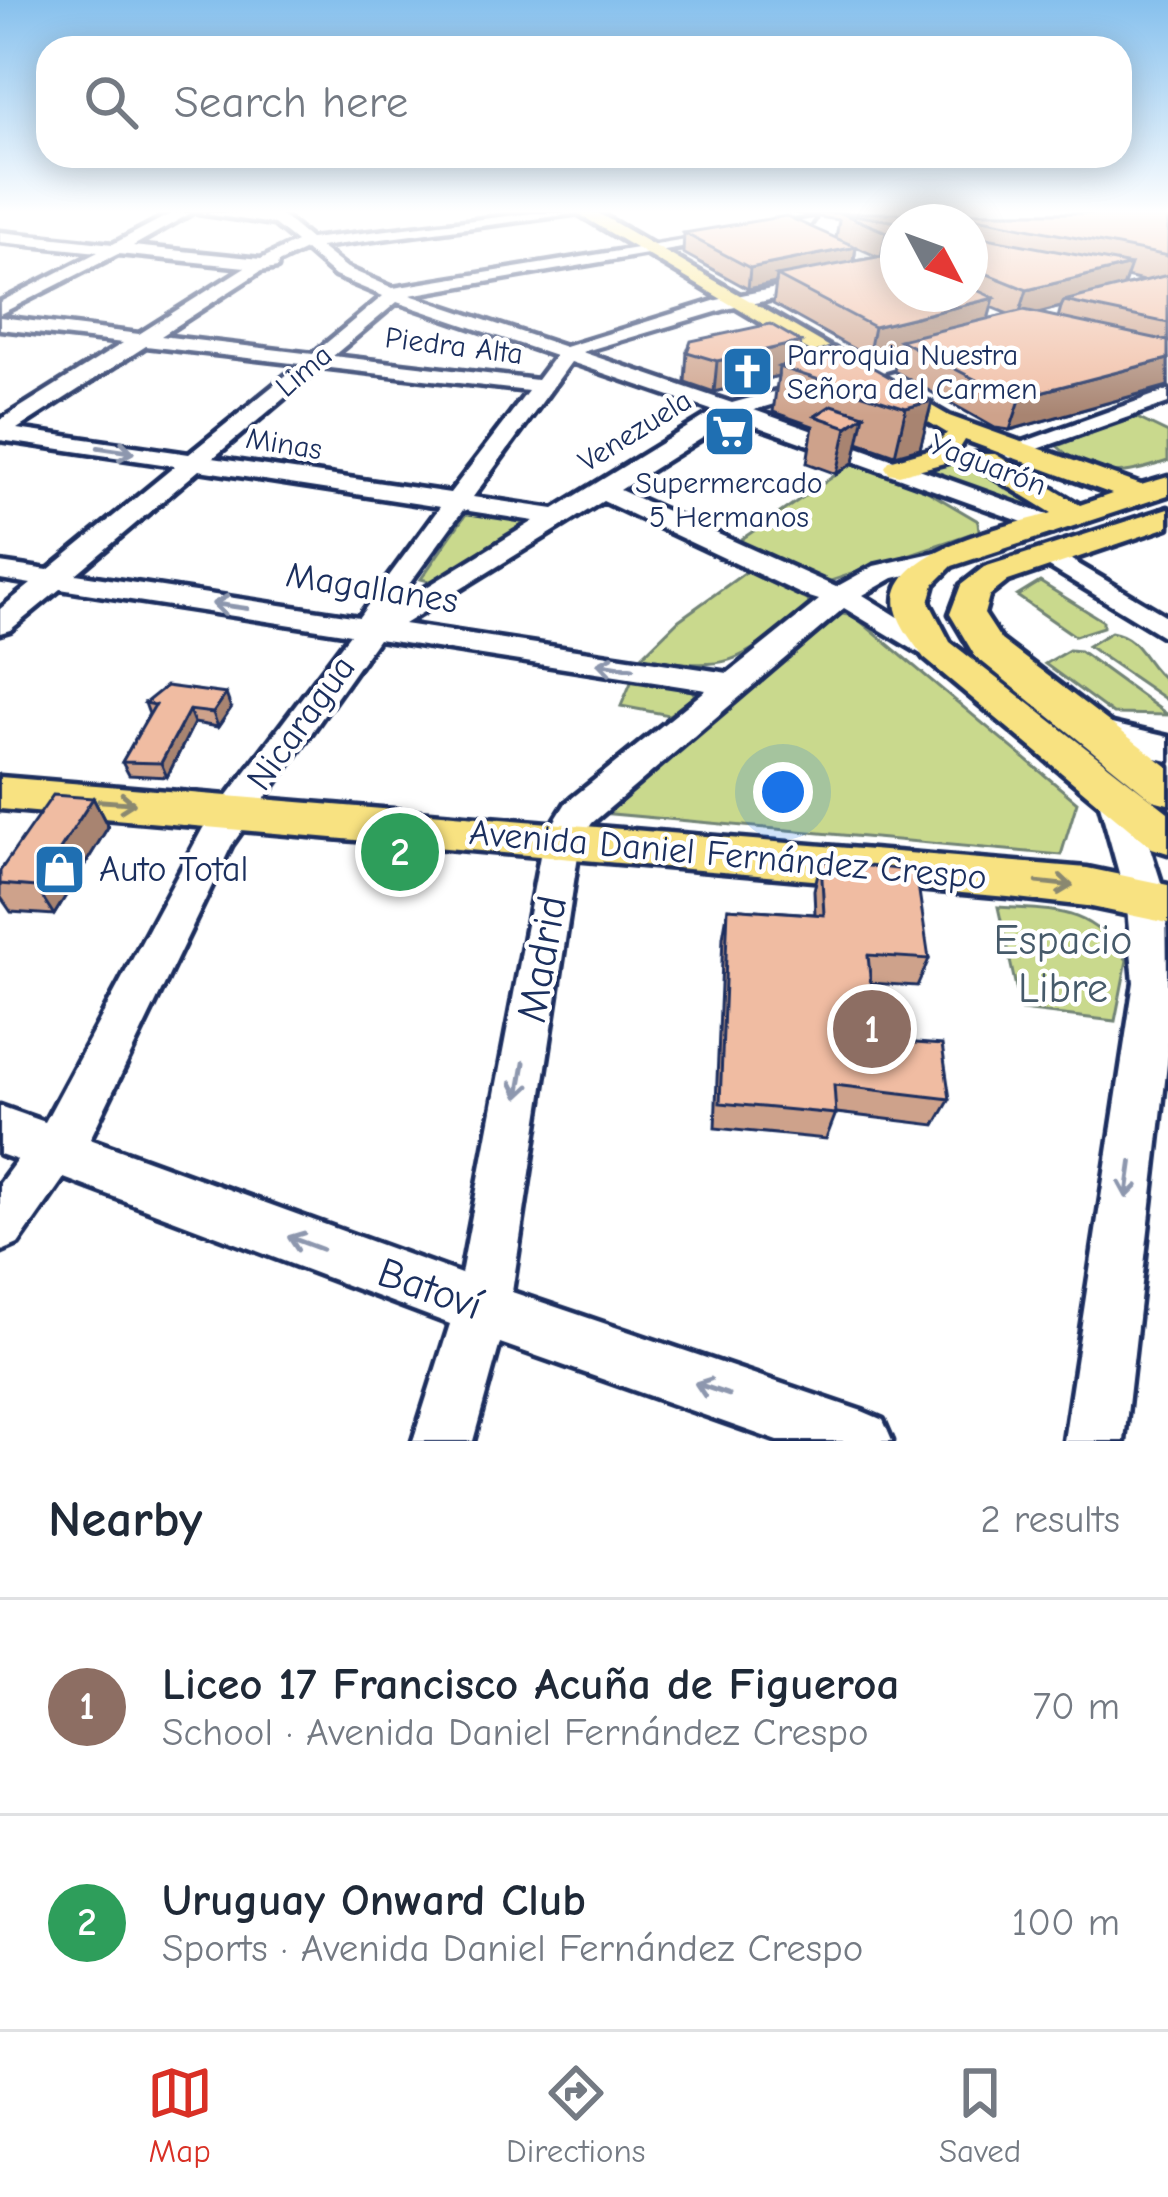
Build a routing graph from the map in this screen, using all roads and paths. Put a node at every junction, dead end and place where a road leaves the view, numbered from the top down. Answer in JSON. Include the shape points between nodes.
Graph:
{"nodes":[{"id":1,"x":56,"y":280,"type":"edge"},
{"id":2,"x":237,"y":280,"type":"edge"},
{"id":3,"x":343,"y":280,"type":"edge"},
{"id":4,"x":359,"y":280,"type":"edge"},
{"id":5,"x":451,"y":280,"type":"edge"},
{"id":6,"x":691,"y":280,"type":"edge"},
{"id":7,"x":839,"y":280,"type":"edge"},
{"id":8,"x":394,"y":295,"type":"junction"},
{"id":9,"x":729,"y":303,"type":"junction"},
{"id":10,"x":0,"y":309,"type":"edge"},
{"id":11,"x":0,"y":323,"type":"edge"},
{"id":12,"x":143,"y":340,"type":"junction"},
{"id":13,"x":956,"y":345,"type":"edge"},
{"id":14,"x":567,"y":354,"type":"junction"},
{"id":15,"x":317,"y":360,"type":"junction"},
{"id":16,"x":848,"y":372,"type":"junction"},
{"id":17,"x":544,"y":387,"type":"junction"},
{"id":18,"x":1168,"y":396,"type":"edge"},
{"id":19,"x":730,"y":410,"type":"junction"},
{"id":20,"x":844,"y":426,"type":"edge"},
{"id":21,"x":0,"y":432,"type":"edge"},
{"id":22,"x":813,"y":438,"type":"junction"},
{"id":23,"x":952,"y":440,"type":"junction"},
{"id":24,"x":1010,"y":451,"type":"junction"},
{"id":25,"x":195,"y":461,"type":"junction"},
{"id":26,"x":899,"y":467,"type":"junction"},
{"id":27,"x":602,"y":490,"type":"junction"},
{"id":28,"x":1160,"y":496,"type":"edge"},
{"id":29,"x":457,"y":501,"type":"junction"},
{"id":30,"x":558,"y":517,"type":"junction"},
{"id":31,"x":1060,"y":532,"type":"junction"},
{"id":32,"x":1015,"y":537,"type":"junction"},
{"id":33,"x":941,"y":559,"type":"junction"},
{"id":34,"x":0,"y":572,"type":"edge"},
{"id":35,"x":996,"y":574,"type":"junction"},
{"id":36,"x":51,"y":580,"type":"junction"},
{"id":37,"x":841,"y":596,"type":"junction"},
{"id":38,"x":0,"y":624,"type":"edge"},
{"id":39,"x":372,"y":626,"type":"junction"},
{"id":40,"x":1168,"y":629,"type":"edge"},
{"id":41,"x":938,"y":650,"type":"junction"},
{"id":42,"x":985,"y":667,"type":"junction"},
{"id":43,"x":731,"y":684,"type":"junction"},
{"id":44,"x":1094,"y":732,"type":"junction"},
{"id":45,"x":1168,"y":749,"type":"edge"},
{"id":46,"x":1168,"y":789,"type":"edge"},
{"id":47,"x":0,"y":794,"type":"edge"},
{"id":48,"x":1115,"y":794,"type":"junction"},
{"id":49,"x":235,"y":811,"type":"junction"},
{"id":50,"x":1168,"y":836,"type":"edge"},
{"id":51,"x":562,"y":840,"type":"junction"},
{"id":52,"x":1157,"y":901,"type":"edge"},
{"id":53,"x":0,"y":1130,"type":"edge"},
{"id":54,"x":54,"y":1150,"type":"junction"},
{"id":55,"x":0,"y":1226,"type":"edge"},
{"id":56,"x":482,"y":1309,"type":"junction"},
{"id":57,"x":443,"y":1441,"type":"edge"},
{"id":58,"x":862,"y":1441,"type":"edge"},
{"id":59,"x":1094,"y":1441,"type":"edge"}],
"edges":[{"from":1,"to":10,"type":"street"},
{"from":2,"to":12,"type":"street"},
{"from":3,"to":8,"type":"street","name":"Yaguarón"},
{"from":4,"to":8,"type":"street","name":"Yaguarón"},
{"from":5,"to":8,"type":"street","name":"Lima"},
{"from":6,"to":9,"type":"main road"},
{"from":7,"to":9,"type":"street"},
{"from":8,"to":14,"type":"street","name":"Yaguarón"},
{"from":8,"to":15,"type":"street","name":"Lima"},
{"from":9,"to":14,"type":"street"},
{"from":9,"to":16,"type":"main road"},
{"from":11,"to":12,"type":"street","name":"Piedra Alta"},
{"from":12,"to":15,"type":"street","name":"Piedra Alta"},
{"from":12,"to":21,"type":"street"},
{"from":13,"to":16,"type":"street","name":"Venezuela"},
{"from":14,"to":17,"type":"street","name":"Nicaragua"},
{"from":14,"to":19,"type":"street","name":"Yaguarón"},
{"from":15,"to":17,"type":"street","name":"Piedra Alta"},
{"from":15,"to":25,"type":"street","name":"Lima"},
{"from":16,"to":19,"type":"street","name":"Venezuela"},
{"from":16,"to":23,"type":"main road"},
{"from":16,"to":24,"type":"main road"},
{"from":17,"to":29,"type":"street","name":"Nicaragua"},
{"from":18,"to":24,"type":"street"},
{"from":19,"to":22,"type":"street","name":"Yaguarón"},
{"from":19,"to":27,"type":"street","name":"Venezuela"},
{"from":20,"to":22,"type":"street"},
{"from":21,"to":25,"type":"street","name":"Minas","one_way":true},
{"from":22,"to":26,"type":"street","name":"Yaguarón"},
{"from":23,"to":26,"type":"main road","via":[[942,455]]},
{"from":23,"to":31,"type":"main road"},
{"from":24,"to":28,"type":"main road"},
{"from":25,"to":29,"type":"street","name":"Minas"},
{"from":25,"to":36,"type":"street","name":"Lima"},
{"from":26,"to":31,"type":"street","name":"Yaguarón"},
{"from":26,"to":32,"type":"street","name":"Yaguarón"},
{"from":27,"to":30,"type":"street","name":"Venezuela"},
{"from":27,"to":37,"type":"street"},
{"from":28,"to":31,"type":"main road"},
{"from":28,"to":31,"type":"main road"},
{"from":29,"to":30,"type":"street","name":"Minas"},
{"from":29,"to":39,"type":"street","name":"Nicaragua","via":[[375,610]]},
{"from":30,"to":39,"type":"street","name":"Venezuela"},
{"from":31,"to":32,"type":"main road"},
{"from":31,"to":35,"type":"main road"},
{"from":31,"to":40,"type":"street","name":"Yaguarón"},
{"from":32,"to":33,"type":"main road"},
{"from":32,"to":35,"type":"main road"},
{"from":33,"to":37,"type":"street","via":[[884,572]]},
{"from":33,"to":41,"type":"main road","via":[[915,583],[910,601]]},
{"from":34,"to":36,"type":"street","name":"Magallanes"},
{"from":35,"to":42,"type":"main road","via":[[968,602]]},
{"from":36,"to":38,"type":"street","name":"Lima"},
{"from":39,"to":36,"type":"street","name":"Magallanes","one_way":true},
{"from":37,"to":41,"type":"street"},
{"from":37,"to":43,"type":"street"},
{"from":43,"to":39,"type":"street","name":"Magallanes","one_way":true},
{"from":39,"to":49,"type":"street","name":"Nicaragua"},
{"from":41,"to":42,"type":"main road"},
{"from":42,"to":44,"type":"main road"},
{"from":42,"to":48,"type":"main road"},
{"from":43,"to":51,"type":"street","via":[[581,811]]},
{"from":44,"to":45,"type":"street"},
{"from":44,"to":46,"type":"main road"},
{"from":47,"to":49,"type":"main road","name":"Avenida Daniel Fernández Crespo","one_way":true},
{"from":48,"to":50,"type":"main road"},
{"from":48,"to":52,"type":"street"},
{"from":49,"to":51,"type":"main road","name":"Avenida Daniel Fernández Crespo"},
{"from":49,"to":54,"type":"street","name":"Nicaragua"},
{"from":51,"to":52,"type":"main road","name":"Avenida Daniel Fernández Crespo","one_way":true,"via":[[1087,887]]},
{"from":51,"to":56,"type":"street","name":"Madrid","one_way":true},
{"from":52,"to":59,"type":"street","one_way":true,"via":[[1155,982]]},
{"from":53,"to":54,"type":"street","name":"Batoví"},
{"from":54,"to":55,"type":"street","name":"Nicaragua"},
{"from":56,"to":54,"type":"street","name":"Batoví","one_way":true},
{"from":56,"to":57,"type":"street","name":"Madrid"},
{"from":58,"to":56,"type":"street","name":"Batoví","one_way":true}]}
